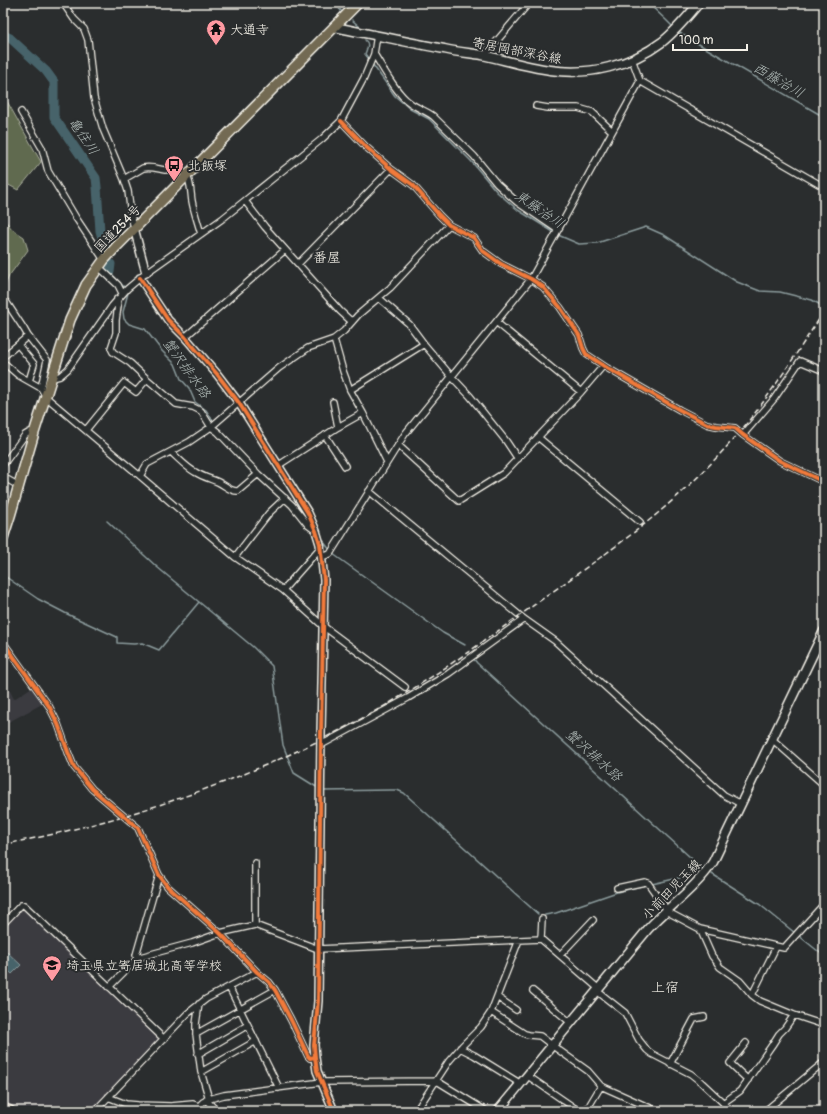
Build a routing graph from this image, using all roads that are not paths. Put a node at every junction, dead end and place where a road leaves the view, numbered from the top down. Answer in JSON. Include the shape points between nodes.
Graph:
{"nodes":[{"id":1,"x":64,"y":3,"type":"edge"},
{"id":2,"x":358,"y":3,"type":"edge"},
{"id":3,"x":529,"y":3,"type":"edge"},
{"id":4,"x":699,"y":3,"type":"edge"},
{"id":5,"x":334,"y":27,"type":"junction"},
{"id":6,"x":377,"y":35,"type":"junction"},
{"id":7,"x":374,"y":54,"type":"junction"},
{"id":8,"x":484,"y":56,"type":"junction"},
{"id":9,"x":632,"y":59,"type":"junction"},
{"id":10,"x":640,"y":81,"type":"junction"},
{"id":11,"x":536,"y":106,"type":"dead end"},
{"id":12,"x":21,"y":112,"type":"dead end"},
{"id":13,"x":341,"y":121,"type":"junction"},
{"id":14,"x":612,"y":131,"type":"junction"},
{"id":15,"x":391,"y":169,"type":"junction"},
{"id":16,"x":186,"y":176,"type":"junction"},
{"id":17,"x":124,"y":179,"type":"junction"},
{"id":18,"x":824,"y":187,"type":"edge"},
{"id":19,"x":245,"y":201,"type":"junction"},
{"id":20,"x":449,"y":225,"type":"junction"},
{"id":21,"x":134,"y":228,"type":"junction"},
{"id":22,"x":558,"y":230,"type":"junction"},
{"id":23,"x":201,"y":234,"type":"junction"},
{"id":24,"x":285,"y":250,"type":"junction"},
{"id":25,"x":101,"y":264,"type":"junction"},
{"id":26,"x":298,"y":264,"type":"junction"},
{"id":27,"x":146,"y":273,"type":"junction"},
{"id":28,"x":140,"y":278,"type":"junction"},
{"id":29,"x":531,"y":278,"type":"junction"},
{"id":30,"x":122,"y":293,"type":"junction"},
{"id":31,"x":379,"y":298,"type":"junction"},
{"id":32,"x":117,"y":299,"type":"junction"},
{"id":33,"x":7,"y":303,"type":"dead end"},
{"id":34,"x":352,"y":322,"type":"junction"},
{"id":35,"x":496,"y":322,"type":"junction"},
{"id":36,"x":28,"y":336,"type":"junction"},
{"id":37,"x":185,"y":337,"type":"junction"},
{"id":38,"x":334,"y":339,"type":"junction"},
{"id":39,"x":424,"y":344,"type":"junction"},
{"id":40,"x":18,"y":345,"type":"junction"},
{"id":41,"x":3,"y":357,"type":"edge"},
{"id":42,"x":3,"y":362,"type":"edge"},
{"id":43,"x":603,"y":366,"type":"junction"},
{"id":44,"x":824,"y":371,"type":"edge"},
{"id":45,"x":452,"y":377,"type":"junction"},
{"id":46,"x":52,"y":378,"type":"junction"},
{"id":47,"x":147,"y":380,"type":"junction"},
{"id":48,"x":29,"y":381,"type":"junction"},
{"id":49,"x":41,"y":388,"type":"junction"},
{"id":50,"x":350,"y":390,"type":"junction"},
{"id":51,"x":581,"y":392,"type":"junction"},
{"id":52,"x":46,"y":397,"type":"junction"},
{"id":53,"x":333,"y":402,"type":"dead end"},
{"id":54,"x":239,"y":403,"type":"junction"},
{"id":55,"x":363,"y":413,"type":"junction"},
{"id":56,"x":211,"y":427,"type":"junction"},
{"id":57,"x":338,"y":427,"type":"junction"},
{"id":58,"x":86,"y":430,"type":"junction"},
{"id":59,"x":34,"y":433,"type":"junction"},
{"id":60,"x":324,"y":435,"type":"junction"},
{"id":61,"x":743,"y":435,"type":"junction"},
{"id":62,"x":539,"y":438,"type":"junction"},
{"id":63,"x":398,"y":445,"type":"junction"},
{"id":64,"x":171,"y":452,"type":"junction"},
{"id":65,"x":518,"y":459,"type":"junction"},
{"id":66,"x":387,"y":462,"type":"junction"},
{"id":67,"x":3,"y":465,"type":"edge"},
{"id":68,"x":279,"y":465,"type":"junction"},
{"id":69,"x":345,"y":466,"type":"dead end"},
{"id":70,"x":258,"y":474,"type":"junction"},
{"id":71,"x":140,"y":476,"type":"junction"},
{"id":72,"x":3,"y":477,"type":"edge"},
{"id":73,"x":824,"y":482,"type":"edge"},
{"id":74,"x":18,"y":486,"type":"junction"},
{"id":75,"x":369,"y":491,"type":"junction"},
{"id":76,"x":285,"y":498,"type":"junction"},
{"id":77,"x":640,"y":522,"type":"dead end"},
{"id":78,"x":316,"y":531,"type":"junction"},
{"id":79,"x":3,"y":538,"type":"edge"},
{"id":80,"x":320,"y":548,"type":"junction"},
{"id":81,"x":235,"y":557,"type":"junction"},
{"id":82,"x":322,"y":558,"type":"junction"},
{"id":83,"x":283,"y":590,"type":"junction"},
{"id":84,"x":524,"y":619,"type":"junction"},
{"id":85,"x":323,"y":626,"type":"junction"},
{"id":86,"x":824,"y":631,"type":"edge"},
{"id":87,"x":3,"y":642,"type":"edge"},
{"id":88,"x":405,"y":687,"type":"dead end"},
{"id":89,"x":772,"y":739,"type":"junction"},
{"id":90,"x":321,"y":745,"type":"junction"},
{"id":91,"x":824,"y":785,"type":"edge"},
{"id":92,"x":741,"y":804,"type":"junction"},
{"id":93,"x":255,"y":863,"type":"dead end"},
{"id":94,"x":159,"y":875,"type":"junction"},
{"id":95,"x":617,"y":888,"type":"dead end"},
{"id":96,"x":824,"y":904,"type":"edge"},
{"id":97,"x":667,"y":910,"type":"junction"},
{"id":98,"x":542,"y":919,"type":"dead end"},
{"id":99,"x":593,"y":920,"type":"dead end"},
{"id":100,"x":3,"y":924,"type":"edge"},
{"id":101,"x":255,"y":925,"type":"junction"},
{"id":102,"x":700,"y":928,"type":"junction"},
{"id":103,"x":220,"y":933,"type":"junction"},
{"id":104,"x":542,"y":939,"type":"junction"},
{"id":105,"x":519,"y":940,"type":"junction"},
{"id":106,"x":776,"y":947,"type":"junction"},
{"id":107,"x":318,"y":949,"type":"junction"},
{"id":108,"x":560,"y":956,"type":"junction"},
{"id":109,"x":137,"y":959,"type":"junction"},
{"id":110,"x":257,"y":972,"type":"junction"},
{"id":111,"x":109,"y":987,"type":"junction"},
{"id":112,"x":229,"y":987,"type":"junction"},
{"id":113,"x":275,"y":990,"type":"junction"},
{"id":114,"x":598,"y":990,"type":"junction"},
{"id":115,"x":533,"y":991,"type":"dead end"},
{"id":116,"x":752,"y":995,"type":"junction"},
{"id":117,"x":497,"y":997,"type":"junction"},
{"id":118,"x":199,"y":1004,"type":"junction"},
{"id":119,"x":240,"y":1010,"type":"junction"},
{"id":120,"x":516,"y":1010,"type":"dead end"},
{"id":121,"x":491,"y":1012,"type":"junction"},
{"id":122,"x":794,"y":1015,"type":"junction"},
{"id":123,"x":704,"y":1018,"type":"dead end"},
{"id":124,"x":571,"y":1023,"type":"junction"},
{"id":125,"x":824,"y":1024,"type":"edge"},
{"id":126,"x":248,"y":1025,"type":"junction"},
{"id":127,"x":196,"y":1034,"type":"junction"},
{"id":128,"x":164,"y":1038,"type":"junction"},
{"id":129,"x":256,"y":1041,"type":"junction"},
{"id":130,"x":746,"y":1043,"type":"dead end"},
{"id":131,"x":553,"y":1046,"type":"junction"},
{"id":132,"x":460,"y":1048,"type":"junction"},
{"id":133,"x":198,"y":1054,"type":"junction"},
{"id":134,"x":315,"y":1057,"type":"junction"},
{"id":135,"x":824,"y":1062,"type":"edge"},
{"id":136,"x":670,"y":1064,"type":"junction"},
{"id":137,"x":201,"y":1072,"type":"junction"},
{"id":138,"x":528,"y":1076,"type":"junction"},
{"id":139,"x":748,"y":1080,"type":"junction"},
{"id":140,"x":437,"y":1081,"type":"junction"},
{"id":141,"x":322,"y":1082,"type":"junction"},
{"id":142,"x":521,"y":1084,"type":"junction"},
{"id":143,"x":601,"y":1086,"type":"junction"},
{"id":144,"x":279,"y":1088,"type":"junction"},
{"id":145,"x":108,"y":1097,"type":"junction"},
{"id":146,"x":207,"y":1100,"type":"junction"},
{"id":147,"x":723,"y":1103,"type":"junction"},
{"id":148,"x":199,"y":1106,"type":"junction"},
{"id":149,"x":3,"y":1108,"type":"edge"},
{"id":150,"x":504,"y":1109,"type":"edge"},
{"id":151,"x":10,"y":1111,"type":"edge"},
{"id":152,"x":95,"y":1111,"type":"edge"},
{"id":153,"x":194,"y":1111,"type":"edge"},
{"id":154,"x":217,"y":1111,"type":"edge"},
{"id":155,"x":334,"y":1111,"type":"edge"},
{"id":156,"x":416,"y":1111,"type":"edge"},
{"id":157,"x":486,"y":1111,"type":"edge"},
{"id":158,"x":579,"y":1111,"type":"edge"},
{"id":159,"x":586,"y":1111,"type":"edge"},
{"id":160,"x":657,"y":1111,"type":"edge"},
{"id":161,"x":732,"y":1111,"type":"edge"},
{"id":162,"x":765,"y":1111,"type":"edge"}],
"edges":[{"from":1,"to":17,"type":"street","via":[[84,29],[88,40],[94,98],[103,129]]},
{"from":2,"to":5,"type":"main road","name":"国道254号"},
{"from":3,"to":8,"type":"street"},
{"from":4,"to":9,"type":"main road","name":"寄居岡部深谷線","via":[[663,41]]},
{"from":5,"to":6,"type":"main road","name":"寄居岡部深谷線"},
{"from":5,"to":16,"type":"main road","name":"国道254号"},
{"from":6,"to":7,"type":"street"},
{"from":6,"to":8,"type":"main road","name":"寄居岡部深谷線"},
{"from":7,"to":13,"type":"street"},
{"from":7,"to":22,"type":"street","via":[[407,102],[433,116],[474,156],[497,184],[517,202]]},
{"from":8,"to":9,"type":"main road","name":"寄居岡部深谷線","via":[[564,72],[595,70]]},
{"from":9,"to":10,"type":"street"},
{"from":10,"to":14,"type":"street"},
{"from":10,"to":18,"type":"street"},
{"from":11,"to":14,"type":"street","via":[[578,108],[592,112]]},
{"from":12,"to":25,"type":"street","via":[[42,148],[48,171]]},
{"from":13,"to":15,"type":"street"},
{"from":13,"to":19,"type":"street"},
{"from":14,"to":22,"type":"street"},
{"from":15,"to":20,"type":"street","via":[[413,185]]},
{"from":15,"to":26,"type":"street"},
{"from":16,"to":17,"type":"street","via":[[174,168],[163,170],[147,167]]},
{"from":16,"to":21,"type":"main road","name":"国道254号"},
{"from":16,"to":23,"type":"street","via":[[190,181]]},
{"from":17,"to":21,"type":"street"},
{"from":19,"to":23,"type":"street"},
{"from":19,"to":24,"type":"street"},
{"from":20,"to":29,"type":"street","via":[[474,238],[483,251],[501,264]]},
{"from":20,"to":31,"type":"street"},
{"from":21,"to":25,"type":"main road","name":"国道254号"},
{"from":21,"to":27,"type":"street"},
{"from":22,"to":29,"type":"street"},
{"from":23,"to":27,"type":"street"},
{"from":24,"to":26,"type":"street"},
{"from":24,"to":37,"type":"street"},
{"from":25,"to":30,"type":"street"},
{"from":25,"to":46,"type":"main road","name":"国道254号","via":[[86,285],[72,314]]},
{"from":26,"to":34,"type":"street"},
{"from":27,"to":28,"type":"street"},
{"from":28,"to":30,"type":"street"},
{"from":28,"to":37,"type":"street","via":[[168,320]]},
{"from":29,"to":35,"type":"street"},
{"from":29,"to":43,"type":"street","via":[[544,287],[560,307],[579,335],[586,354]]},
{"from":30,"to":32,"type":"street"},
{"from":31,"to":34,"type":"street"},
{"from":31,"to":39,"type":"street","via":[[409,324]]},
{"from":32,"to":46,"type":"street","via":[[68,369],[60,376]]},
{"from":32,"to":47,"type":"street","via":[[113,352],[130,363]]},
{"from":33,"to":36,"type":"street"},
{"from":34,"to":38,"type":"street"},
{"from":35,"to":45,"type":"street"},
{"from":35,"to":51,"type":"street"},
{"from":36,"to":40,"type":"street"},
{"from":36,"to":49,"type":"street","via":[[47,360]]},
{"from":37,"to":54,"type":"street"},
{"from":38,"to":50,"type":"street"},
{"from":38,"to":54,"type":"street","via":[[308,348],[279,368]]},
{"from":39,"to":45,"type":"street"},
{"from":39,"to":50,"type":"street"},
{"from":40,"to":41,"type":"street"},
{"from":40,"to":48,"type":"street","via":[[34,364]]},
{"from":42,"to":48,"type":"street"},
{"from":43,"to":51,"type":"street"},
{"from":43,"to":61,"type":"street","via":[[707,424],[735,428]]},
{"from":44,"to":61,"type":"street","via":[[800,361],[774,399]]},
{"from":45,"to":63,"type":"street"},
{"from":45,"to":65,"type":"street","via":[[470,396]]},
{"from":46,"to":52,"type":"main road","name":"国道254号"},
{"from":47,"to":56,"type":"street","via":[[176,404],[201,411]]},
{"from":47,"to":58,"type":"street","via":[[136,392],[124,383]]},
{"from":48,"to":49,"type":"street"},
{"from":49,"to":52,"type":"street"},
{"from":50,"to":55,"type":"street"},
{"from":51,"to":62,"type":"street"},
{"from":52,"to":58,"type":"street"},
{"from":52,"to":59,"type":"main road","name":"国道254号"},
{"from":53,"to":57,"type":"street"},
{"from":54,"to":56,"type":"street"},
{"from":54,"to":68,"type":"street"},
{"from":55,"to":57,"type":"street"},
{"from":55,"to":66,"type":"street"},
{"from":56,"to":64,"type":"street"},
{"from":56,"to":70,"type":"street"},
{"from":57,"to":60,"type":"street"},
{"from":58,"to":71,"type":"street"},
{"from":59,"to":67,"type":"street","via":[[24,435]]},
{"from":59,"to":74,"type":"main road","name":"国道254号"},
{"from":60,"to":68,"type":"street"},
{"from":60,"to":69,"type":"street"},
{"from":61,"to":73,"type":"street","via":[[780,461]]},
{"from":62,"to":65,"type":"street"},
{"from":62,"to":77,"type":"street"},
{"from":63,"to":65,"type":"street","via":[[459,501],[504,473]]},
{"from":63,"to":66,"type":"street"},
{"from":64,"to":70,"type":"street","via":[[194,472],[235,491]]},
{"from":64,"to":71,"type":"street","via":[[147,464]]},
{"from":66,"to":75,"type":"street"},
{"from":68,"to":78,"type":"street"},
{"from":70,"to":76,"type":"street"},
{"from":71,"to":81,"type":"street"},
{"from":72,"to":74,"type":"street"},
{"from":74,"to":79,"type":"main road","name":"国道254号"},
{"from":75,"to":82,"type":"street","via":[[330,554]]},
{"from":75,"to":84,"type":"street"},
{"from":76,"to":78,"type":"street"},
{"from":76,"to":81,"type":"street","via":[[269,513]]},
{"from":78,"to":80,"type":"street"},
{"from":80,"to":82,"type":"street"},
{"from":80,"to":83,"type":"street"},
{"from":81,"to":83,"type":"street"},
{"from":82,"to":85,"type":"street"},
{"from":83,"to":85,"type":"street"},
{"from":84,"to":90,"type":"street","via":[[448,674]]},
{"from":84,"to":92,"type":"street","via":[[555,641],[724,795]]},
{"from":85,"to":88,"type":"street"},
{"from":85,"to":90,"type":"street"},
{"from":86,"to":89,"type":"main road","name":"小前田児玉線"},
{"from":87,"to":94,"type":"street","via":[[49,706],[74,767],[92,789],[138,828]]},
{"from":89,"to":91,"type":"street"},
{"from":89,"to":92,"type":"main road","name":"小前田児玉線"},
{"from":90,"to":107,"type":"street"},
{"from":92,"to":97,"type":"main road","name":"小前田児玉線","via":[[705,874]]},
{"from":93,"to":101,"type":"street"},
{"from":94,"to":103,"type":"street","via":[[168,887]]},
{"from":94,"to":109,"type":"street"},
{"from":95,"to":97,"type":"street","via":[[648,883]]},
{"from":96,"to":106,"type":"street","via":[[784,948]]},
{"from":97,"to":102,"type":"street"},
{"from":97,"to":114,"type":"main road","name":"小前田児玉線"},
{"from":98,"to":104,"type":"street"},
{"from":99,"to":108,"type":"street"},
{"from":100,"to":111,"type":"street","via":[[21,905],[24,905]]},
{"from":101,"to":103,"type":"street"},
{"from":101,"to":107,"type":"street"},
{"from":102,"to":106,"type":"street"},
{"from":102,"to":116,"type":"street","via":[[712,956],[720,967],[740,981]]},
{"from":103,"to":109,"type":"street"},
{"from":103,"to":110,"type":"street"},
{"from":104,"to":105,"type":"street"},
{"from":104,"to":108,"type":"street"},
{"from":105,"to":107,"type":"street"},
{"from":105,"to":117,"type":"street"},
{"from":106,"to":116,"type":"street"},
{"from":107,"to":134,"type":"street"},
{"from":108,"to":114,"type":"street"},
{"from":109,"to":111,"type":"street"},
{"from":110,"to":112,"type":"street"},
{"from":110,"to":113,"type":"street"},
{"from":111,"to":128,"type":"street"},
{"from":112,"to":118,"type":"street"},
{"from":112,"to":119,"type":"street"},
{"from":113,"to":119,"type":"street"},
{"from":113,"to":134,"type":"street","via":[[308,1056]]},
{"from":114,"to":124,"type":"main road","name":"小前田児玉線"},
{"from":114,"to":136,"type":"street","via":[[625,1013],[647,1050]]},
{"from":115,"to":124,"type":"street"},
{"from":116,"to":122,"type":"street"},
{"from":117,"to":120,"type":"street"},
{"from":117,"to":121,"type":"street"},
{"from":118,"to":127,"type":"street"},
{"from":118,"to":128,"type":"street"},
{"from":119,"to":126,"type":"street"},
{"from":119,"to":127,"type":"street"},
{"from":121,"to":131,"type":"street","via":[[525,1034],[540,1036]]},
{"from":121,"to":132,"type":"street","via":[[481,1027]]},
{"from":122,"to":125,"type":"street"},
{"from":122,"to":139,"type":"street"},
{"from":123,"to":136,"type":"street","via":[[694,1019]]},
{"from":124,"to":131,"type":"main road","name":"小前田児玉線"},
{"from":126,"to":129,"type":"street"},
{"from":126,"to":133,"type":"street"},
{"from":127,"to":133,"type":"street"},
{"from":128,"to":145,"type":"street"},
{"from":129,"to":137,"type":"street"},
{"from":129,"to":144,"type":"street"},
{"from":130,"to":139,"type":"street","via":[[730,1063]]},
{"from":131,"to":138,"type":"main road","name":"小前田児玉線"},
{"from":131,"to":143,"type":"street","via":[[588,1071]]},
{"from":132,"to":140,"type":"street"},
{"from":132,"to":142,"type":"street"},
{"from":133,"to":137,"type":"street"},
{"from":134,"to":141,"type":"street"},
{"from":135,"to":162,"type":"street"},
{"from":136,"to":147,"type":"street","via":[[691,1074]]},
{"from":137,"to":146,"type":"street"},
{"from":138,"to":142,"type":"main road","name":"小前田児玉線"},
{"from":138,"to":158,"type":"street"},
{"from":139,"to":147,"type":"street","via":[[740,1091]]},
{"from":140,"to":141,"type":"street"},
{"from":140,"to":156,"type":"street"},
{"from":140,"to":157,"type":"street"},
{"from":141,"to":144,"type":"street"},
{"from":141,"to":155,"type":"street"},
{"from":142,"to":150,"type":"main road","name":"小前田児玉線"},
{"from":143,"to":159,"type":"street"},
{"from":143,"to":160,"type":"street"},
{"from":144,"to":146,"type":"street"},
{"from":145,"to":148,"type":"street","via":[[126,1104]]},
{"from":145,"to":152,"type":"street"},
{"from":146,"to":148,"type":"street"},
{"from":146,"to":154,"type":"street"},
{"from":147,"to":161,"type":"street"},
{"from":148,"to":153,"type":"street"},
{"from":149,"to":151,"type":"main road"}]}
